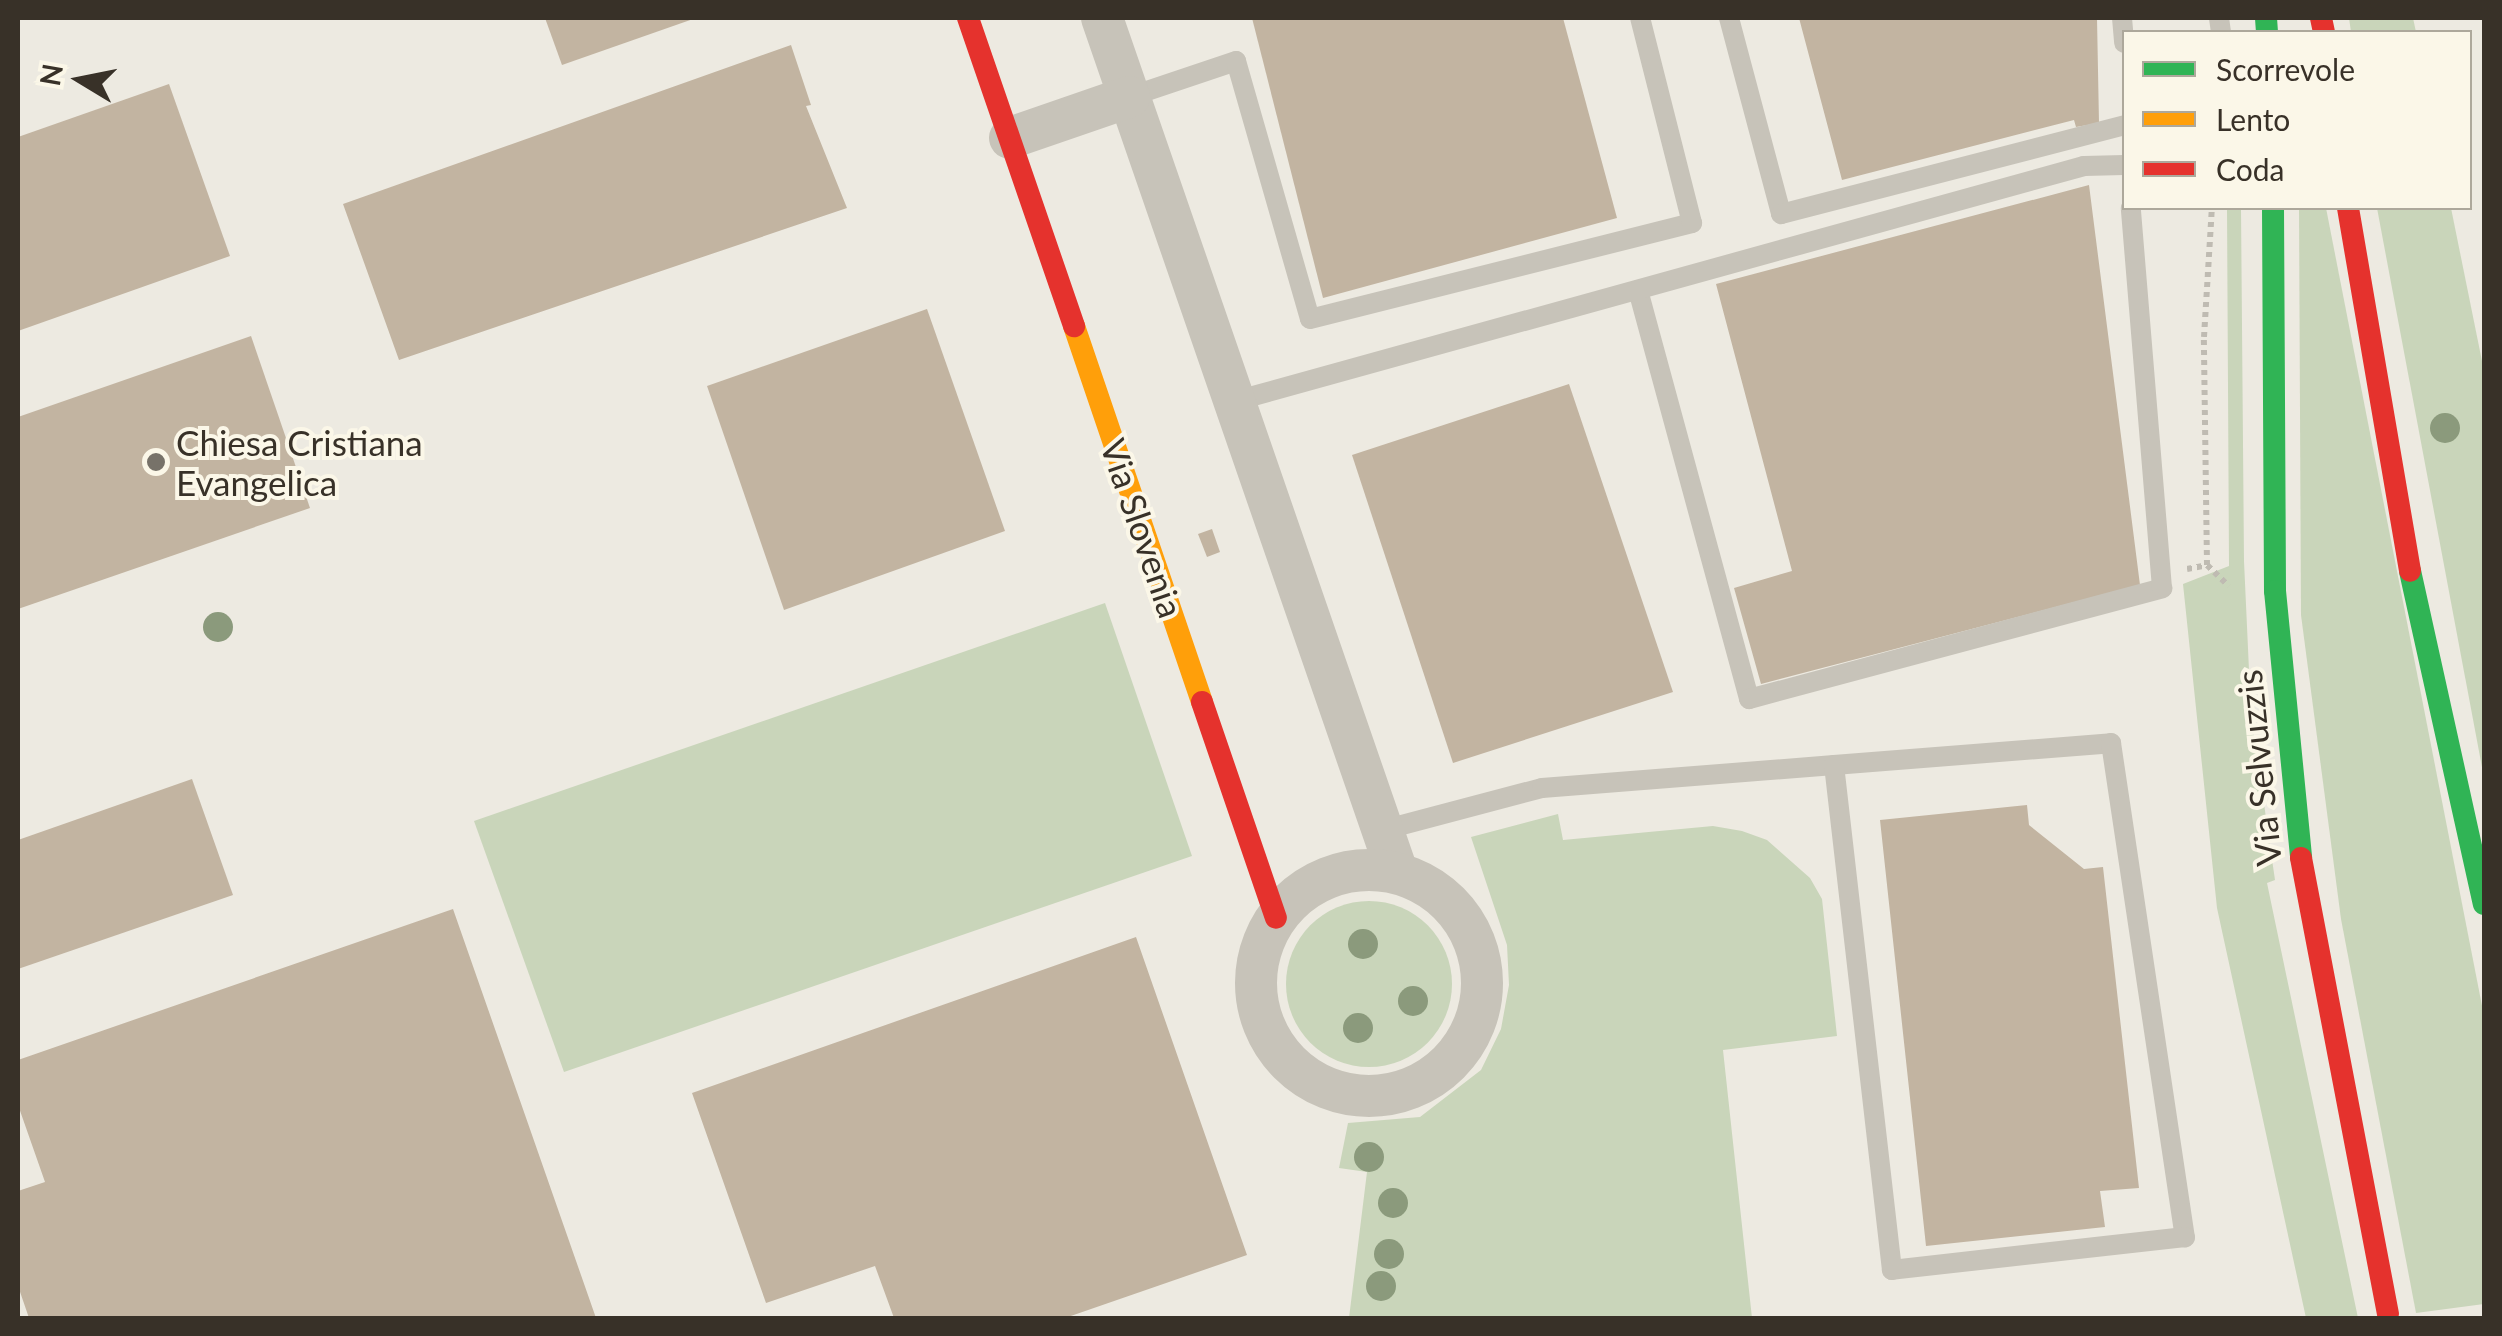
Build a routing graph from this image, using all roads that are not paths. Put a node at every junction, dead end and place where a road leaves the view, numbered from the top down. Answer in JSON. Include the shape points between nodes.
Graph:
{"nodes":[{"id":1,"x":968,"y":18,"type":"edge"},
{"id":2,"x":1102,"y":18,"type":"edge"},
{"id":3,"x":1640,"y":18,"type":"edge"},
{"id":4,"x":1729,"y":18,"type":"edge"},
{"id":5,"x":1130,"y":96,"type":"junction"},
{"id":6,"x":2122,"y":126,"type":"edge"},
{"id":7,"x":1010,"y":138,"type":"junction"},
{"id":8,"x":2122,"y":165,"type":"edge"},
{"id":9,"x":2131,"y":210,"type":"edge"},
{"id":10,"x":2272,"y":210,"type":"edge"},
{"id":11,"x":2348,"y":210,"type":"edge"},
{"id":12,"x":1638,"y":290,"type":"junction"},
{"id":13,"x":1235,"y":401,"type":"junction"},
{"id":14,"x":1834,"y":765,"type":"junction"},
{"id":15,"x":1383,"y":830,"type":"junction"},
{"id":16,"x":1397,"y":872,"type":"junction"},
{"id":17,"x":2484,"y":904,"type":"edge"},
{"id":18,"x":1276,"y":918,"type":"junction"},
{"id":19,"x":2388,"y":1314,"type":"dead end"}],
"edges":[{"from":1,"to":7,"type":"main road","name":"Via Slovenia"},
{"from":2,"to":5,"type":"street"},
{"from":3,"to":5,"type":"lane","via":[[1692,224],[1310,319],[1236,61]]},
{"from":4,"to":6,"type":"lane","via":[[1781,214]]},
{"from":5,"to":7,"type":"street"},
{"from":5,"to":13,"type":"street"},
{"from":7,"to":18,"type":"main road","name":"Via Slovenia"},
{"from":8,"to":12,"type":"lane","via":[[2084,166]]},
{"from":9,"to":12,"type":"lane","via":[[2162,588],[1749,700]]},
{"from":10,"to":19,"type":"main road","name":"Via Selvuzzis","via":[[2275,591],[2286,730],[2302,863]]},
{"from":11,"to":17,"type":"main road","via":[[2411,576]]},
{"from":12,"to":13,"type":"lane"},
{"from":13,"to":15,"type":"street"},
{"from":14,"to":14,"type":"lane","via":[[2111,744],[2185,1237],[1892,1270]]},
{"from":14,"to":15,"type":"lane","via":[[1542,788]]},
{"from":15,"to":16,"type":"street"},
{"from":16,"to":18,"type":"street","via":[[1363,868],[1329,876],[1299,893]]},
{"from":16,"to":18,"type":"street","via":[[1432,887],[1460,913],[1478,948],[1483,986],[1476,1023],[1457,1056],[1427,1081],[1392,1095],[1353,1096],[1317,1084],[1286,1061],[1265,1029],[1256,992],[1260,953]]}]}
